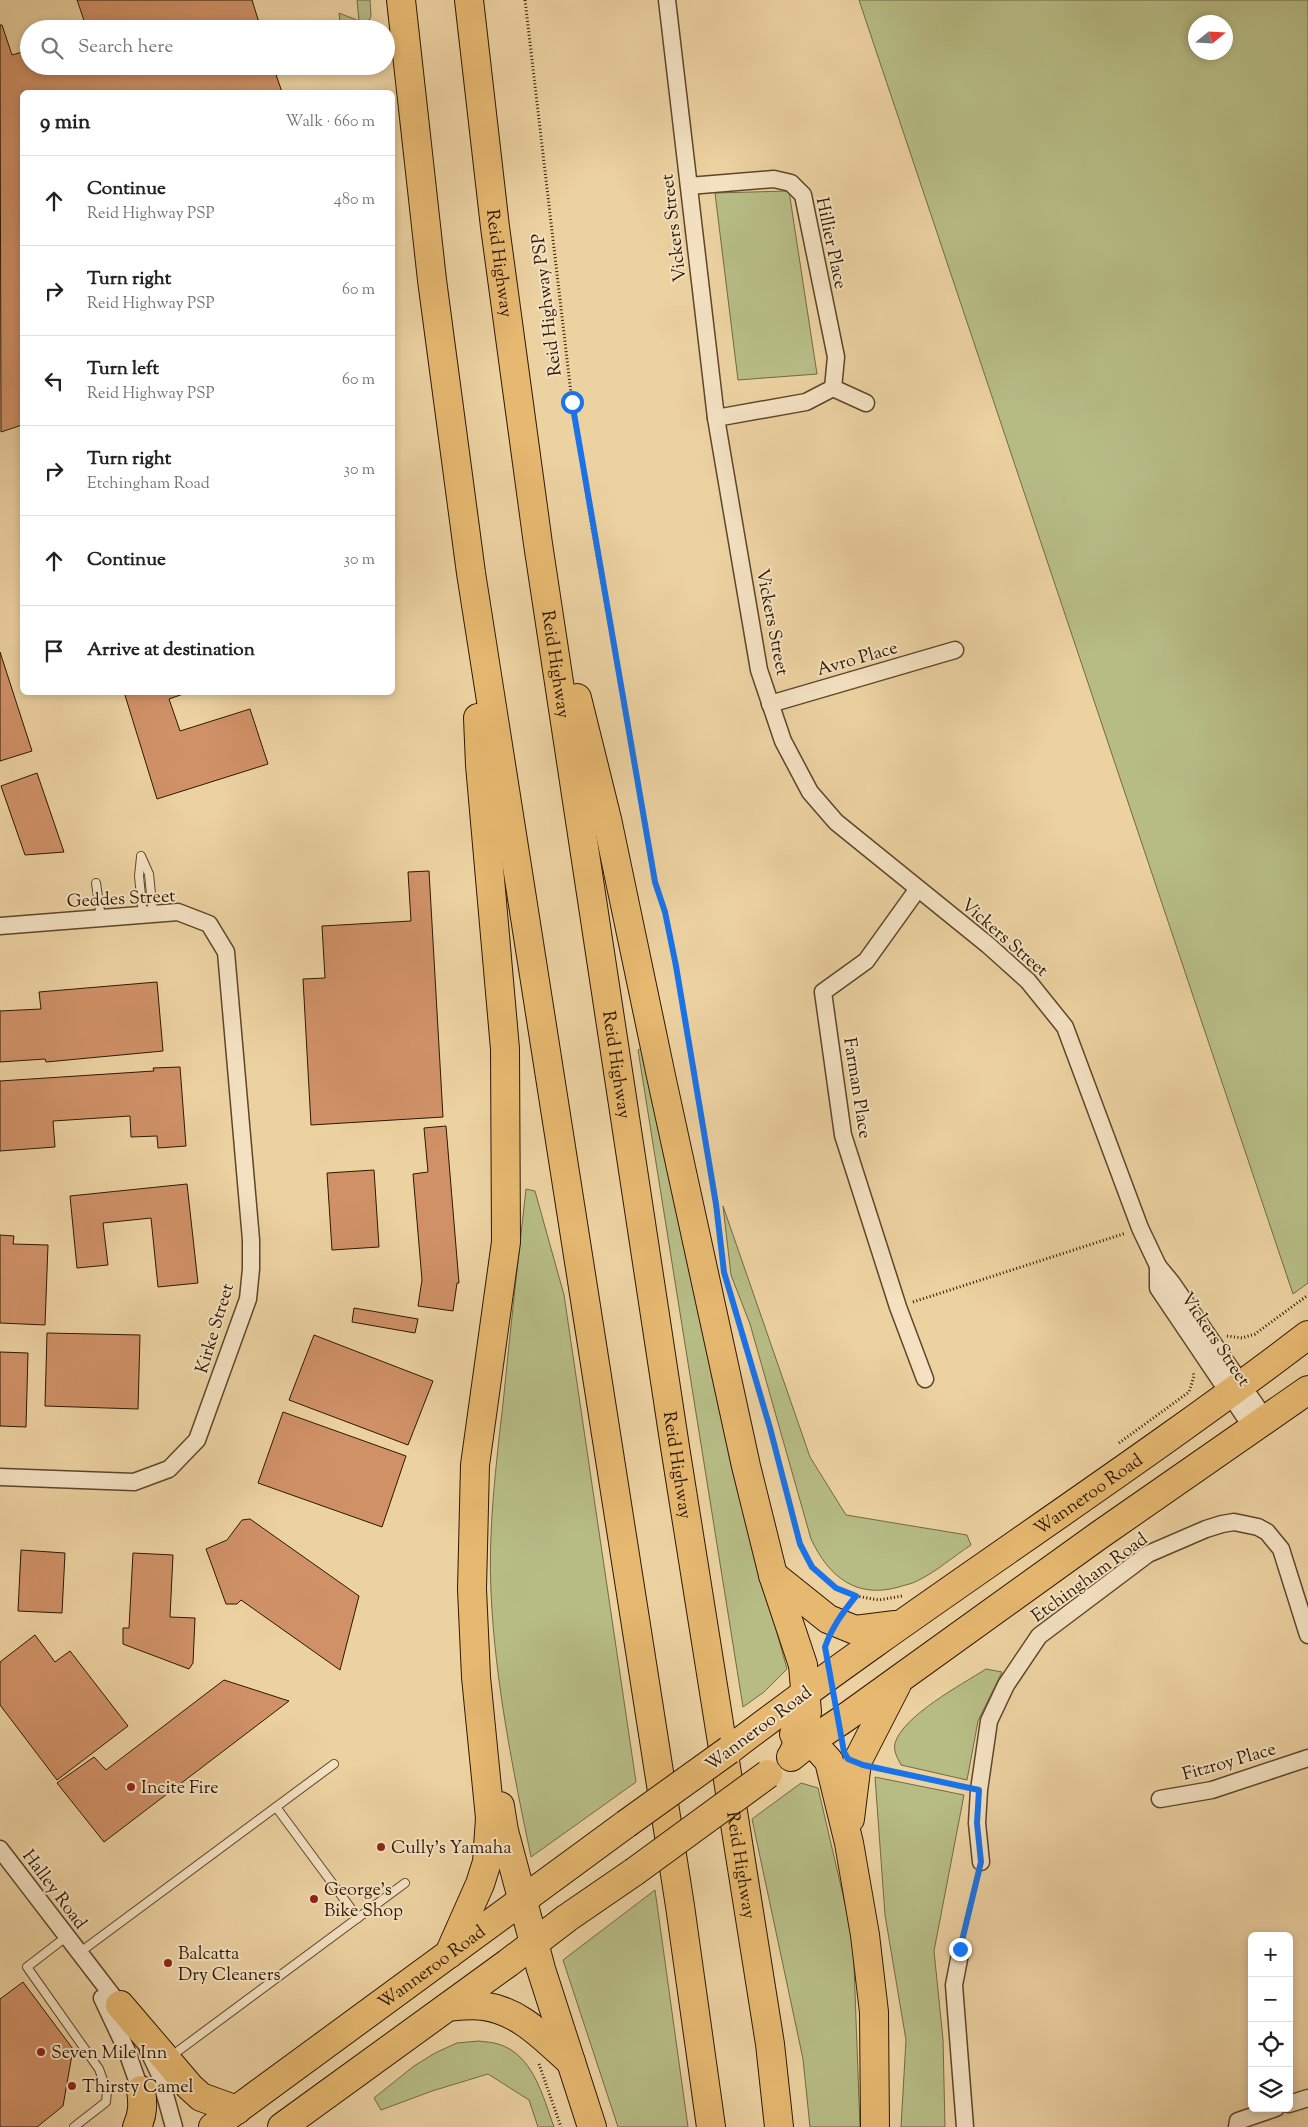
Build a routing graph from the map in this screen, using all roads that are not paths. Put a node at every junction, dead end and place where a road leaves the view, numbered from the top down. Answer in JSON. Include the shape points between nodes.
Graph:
{"nodes":[{"id":1,"x":402,"y":0,"type":"edge"},
{"id":2,"x":469,"y":0,"type":"edge"},
{"id":3,"x":666,"y":0,"type":"edge"},
{"id":4,"x":689,"y":186,"type":"junction"},
{"id":5,"x":833,"y":388,"type":"junction"},
{"id":6,"x":866,"y":404,"type":"dead end"},
{"id":7,"x":716,"y":418,"type":"junction"},
{"id":8,"x":538,"y":544,"type":"junction"},
{"id":9,"x":471,"y":573,"type":"junction"},
{"id":10,"x":955,"y":650,"type":"dead end"},
{"id":11,"x":770,"y":704,"type":"junction"},
{"id":12,"x":96,"y":883,"type":"dead end"},
{"id":13,"x":917,"y":890,"type":"junction"},
{"id":14,"x":148,"y":914,"type":"junction"},
{"id":15,"x":101,"y":918,"type":"junction"},
{"id":16,"x":0,"y":926,"type":"edge"},
{"id":17,"x":226,"y":952,"type":"joint"},
{"id":18,"x":1308,"y":1335,"type":"edge"},
{"id":19,"x":925,"y":1379,"type":"dead end"},
{"id":20,"x":1236,"y":1390,"type":"junction"},
{"id":21,"x":1308,"y":1390,"type":"edge"},
{"id":22,"x":1260,"y":1424,"type":"junction"},
{"id":23,"x":0,"y":1476,"type":"edge"},
{"id":24,"x":773,"y":1574,"type":"junction"},
{"id":25,"x":901,"y":1623,"type":"junction"},
{"id":26,"x":1308,"y":1635,"type":"edge"},
{"id":27,"x":476,"y":1677,"type":"junction"},
{"id":28,"x":900,"y":1678,"type":"junction"},
{"id":29,"x":806,"y":1691,"type":"junction"},
{"id":30,"x":757,"y":1733,"type":"junction"},
{"id":31,"x":801,"y":1744,"type":"junction"},
{"id":32,"x":1308,"y":1758,"type":"edge"},
{"id":33,"x":334,"y":1764,"type":"dead end"},
{"id":34,"x":1160,"y":1799,"type":"dead end"},
{"id":35,"x":276,"y":1806,"type":"junction"},
{"id":36,"x":849,"y":1843,"type":"junction"},
{"id":37,"x":0,"y":1849,"type":"edge"},
{"id":38,"x":981,"y":1862,"type":"road end"},
{"id":39,"x":405,"y":1883,"type":"dead end"},
{"id":40,"x":522,"y":1900,"type":"junction"},
{"id":41,"x":358,"y":1918,"type":"junction"},
{"id":42,"x":66,"y":1937,"type":"junction"},
{"id":43,"x":534,"y":1944,"type":"junction"},
{"id":44,"x":960,"y":1949,"type":"road end"},
{"id":45,"x":79,"y":1954,"type":"junction"},
{"id":46,"x":449,"y":1954,"type":"junction"},
{"id":47,"x":120,"y":2005,"type":"junction"},
{"id":48,"x":448,"y":2007,"type":"junction"},
{"id":49,"x":166,"y":2060,"type":"junction"},
{"id":50,"x":572,"y":2063,"type":"junction"},
{"id":51,"x":141,"y":2090,"type":"junction"},
{"id":52,"x":1308,"y":2098,"type":"edge"},
{"id":53,"x":1293,"y":2103,"type":"edge"},
{"id":54,"x":238,"y":2110,"type":"junction"},
{"id":55,"x":1264,"y":2112,"type":"edge"},
{"id":56,"x":74,"y":2127,"type":"edge"},
{"id":57,"x":137,"y":2127,"type":"edge"},
{"id":58,"x":151,"y":2127,"type":"edge"},
{"id":59,"x":174,"y":2127,"type":"edge"},
{"id":60,"x":213,"y":2127,"type":"edge"},
{"id":61,"x":282,"y":2127,"type":"edge"},
{"id":62,"x":592,"y":2127,"type":"edge"},
{"id":63,"x":711,"y":2127,"type":"edge"},
{"id":64,"x":779,"y":2127,"type":"edge"},
{"id":65,"x":875,"y":2127,"type":"edge"},
{"id":66,"x":965,"y":2127,"type":"edge"},
{"id":67,"x":1237,"y":2127,"type":"edge"}],
"edges":[{"from":1,"to":9,"type":"highway","via":[[432,280]]},
{"from":2,"to":8,"type":"highway","name":"Reid Highway","via":[[495,227]]},
{"from":3,"to":4,"type":"street","name":"Vickers Street"},
{"from":4,"to":5,"type":"street","name":"Hillier Place","via":[[774,179],[791,183],[803,195],[836,357]]},
{"from":4,"to":7,"type":"street","name":"Vickers Street"},
{"from":5,"to":6,"type":"street"},
{"from":5,"to":7,"type":"street","via":[[806,402]]},
{"from":7,"to":11,"type":"street","name":"Vickers Street","via":[[759,670]]},
{"from":8,"to":24,"type":"highway","via":[[608,819],[742,1448]]},
{"from":8,"to":64,"type":"highway","name":"Reid Highway","via":[[765,2015]]},
{"from":9,"to":27,"type":"highway","via":[[480,765],[505,1049],[506,1242],[476,1465],[472,1589]]},
{"from":9,"to":63,"type":"highway","via":[[678,1896]]},
{"from":10,"to":11,"type":"street","name":"Avro Place"},
{"from":11,"to":13,"type":"street","name":"Vickers Street","via":[[783,741],[810,792],[836,822]]},
{"from":12,"to":15,"type":"lane"},
{"from":13,"to":19,"type":"street","name":"Farman Place","via":[[866,961],[823,992],[843,1135],[898,1307]]},
{"from":13,"to":20,"type":"street","name":"Vickers Street","via":[[1028,981],[1065,1027],[1140,1228],[1158,1266],[1158,1288]]},
{"from":14,"to":14,"type":"lane","via":[[139,876],[141,856],[149,874]]},
{"from":14,"to":15,"type":"street","name":"Geddes Street"},
{"from":14,"to":17,"type":"street","name":"Geddes Street","via":[[178,912],[209,924]]},
{"from":15,"to":16,"type":"street","name":"Geddes Street"},
{"from":17,"to":23,"type":"street","name":"Kirke Street","via":[[251,1269],[248,1299],[197,1440],[169,1469],[134,1482]]},
{"from":18,"to":20,"type":"highway","name":"Wanneroo Road"},
{"from":20,"to":22,"type":"street","name":"Vickers Street"},
{"from":20,"to":25,"type":"highway","name":"Wanneroo Road"},
{"from":21,"to":22,"type":"highway"},
{"from":22,"to":28,"type":"highway"},
{"from":24,"to":25,"type":"highway","via":[[836,1623],[855,1630]]},
{"from":24,"to":29,"type":"highway","via":[[803,1665]]},
{"from":25,"to":29,"type":"highway","name":"Wanneroo Road"},
{"from":26,"to":38,"type":"street","name":"Etchingham Road","via":[[1281,1549],[1267,1532],[1247,1524],[1222,1524],[1148,1554],[1039,1636],[1006,1685],[989,1721],[979,1790],[977,1823]]},
{"from":27,"to":40,"type":"highway","via":[[504,1831]]},
{"from":27,"to":46,"type":"highway","via":[[490,1818],[487,1862]]},
{"from":28,"to":31,"type":"highway"},
{"from":28,"to":36,"type":"highway","via":[[857,1762]]},
{"from":29,"to":30,"type":"highway","name":"Wanneroo Road"},
{"from":29,"to":31,"type":"highway","via":[[807,1712]]},
{"from":30,"to":31,"type":"highway","via":[[788,1732]]},
{"from":30,"to":40,"type":"highway","name":"Wanneroo Road","bridge":true},
{"from":31,"to":36,"type":"highway","via":[[829,1761]]},
{"from":31,"to":43,"type":"highway","bridge":true,"via":[[768,1774]]},
{"from":32,"to":34,"type":"street","name":"Fitzroy Place","via":[[1212,1790]]},
{"from":33,"to":35,"type":"lane"},
{"from":35,"to":41,"type":"lane"},
{"from":35,"to":45,"type":"lane"},
{"from":36,"to":65,"type":"highway","via":[[874,2012]]},
{"from":37,"to":42,"type":"street","name":"Halley Road"},
{"from":39,"to":41,"type":"lane"},
{"from":40,"to":43,"type":"highway"},
{"from":40,"to":46,"type":"highway","name":"Wanneroo Road"},
{"from":41,"to":49,"type":"lane"},
{"from":42,"to":45,"type":"street","name":"Halley Road"},
{"from":42,"to":56,"type":"lane","via":[[27,1967],[99,2069],[107,2091],[106,2102]]},
{"from":43,"to":48,"type":"highway"},
{"from":43,"to":50,"type":"highway"},
{"from":44,"to":66,"type":"street","via":[[954,1985]]},
{"from":45,"to":47,"type":"street","name":"Halley Road"},
{"from":45,"to":51,"type":"street","name":"Halley Road","via":[[110,2013]]},
{"from":46,"to":54,"type":"highway","name":"Wanneroo Road"},
{"from":47,"to":49,"type":"highway"},
{"from":47,"to":59,"type":"street","name":"Halley Road","via":[[143,2040],[158,2073]]},
{"from":48,"to":50,"type":"highway","via":[[482,2006],[506,2011],[528,2024]]},
{"from":48,"to":61,"type":"highway"},
{"from":49,"to":54,"type":"highway","via":[[201,2096]]},
{"from":50,"to":62,"type":"highway"},
{"from":51,"to":57,"type":"highway","via":[[142,2110]]},
{"from":51,"to":58,"type":"street","name":"Halley Road"},
{"from":52,"to":53,"type":"street"},
{"from":54,"to":60,"type":"highway","name":"Wanneroo Road"},
{"from":55,"to":67,"type":"street","via":[[1238,2121]]}]}
